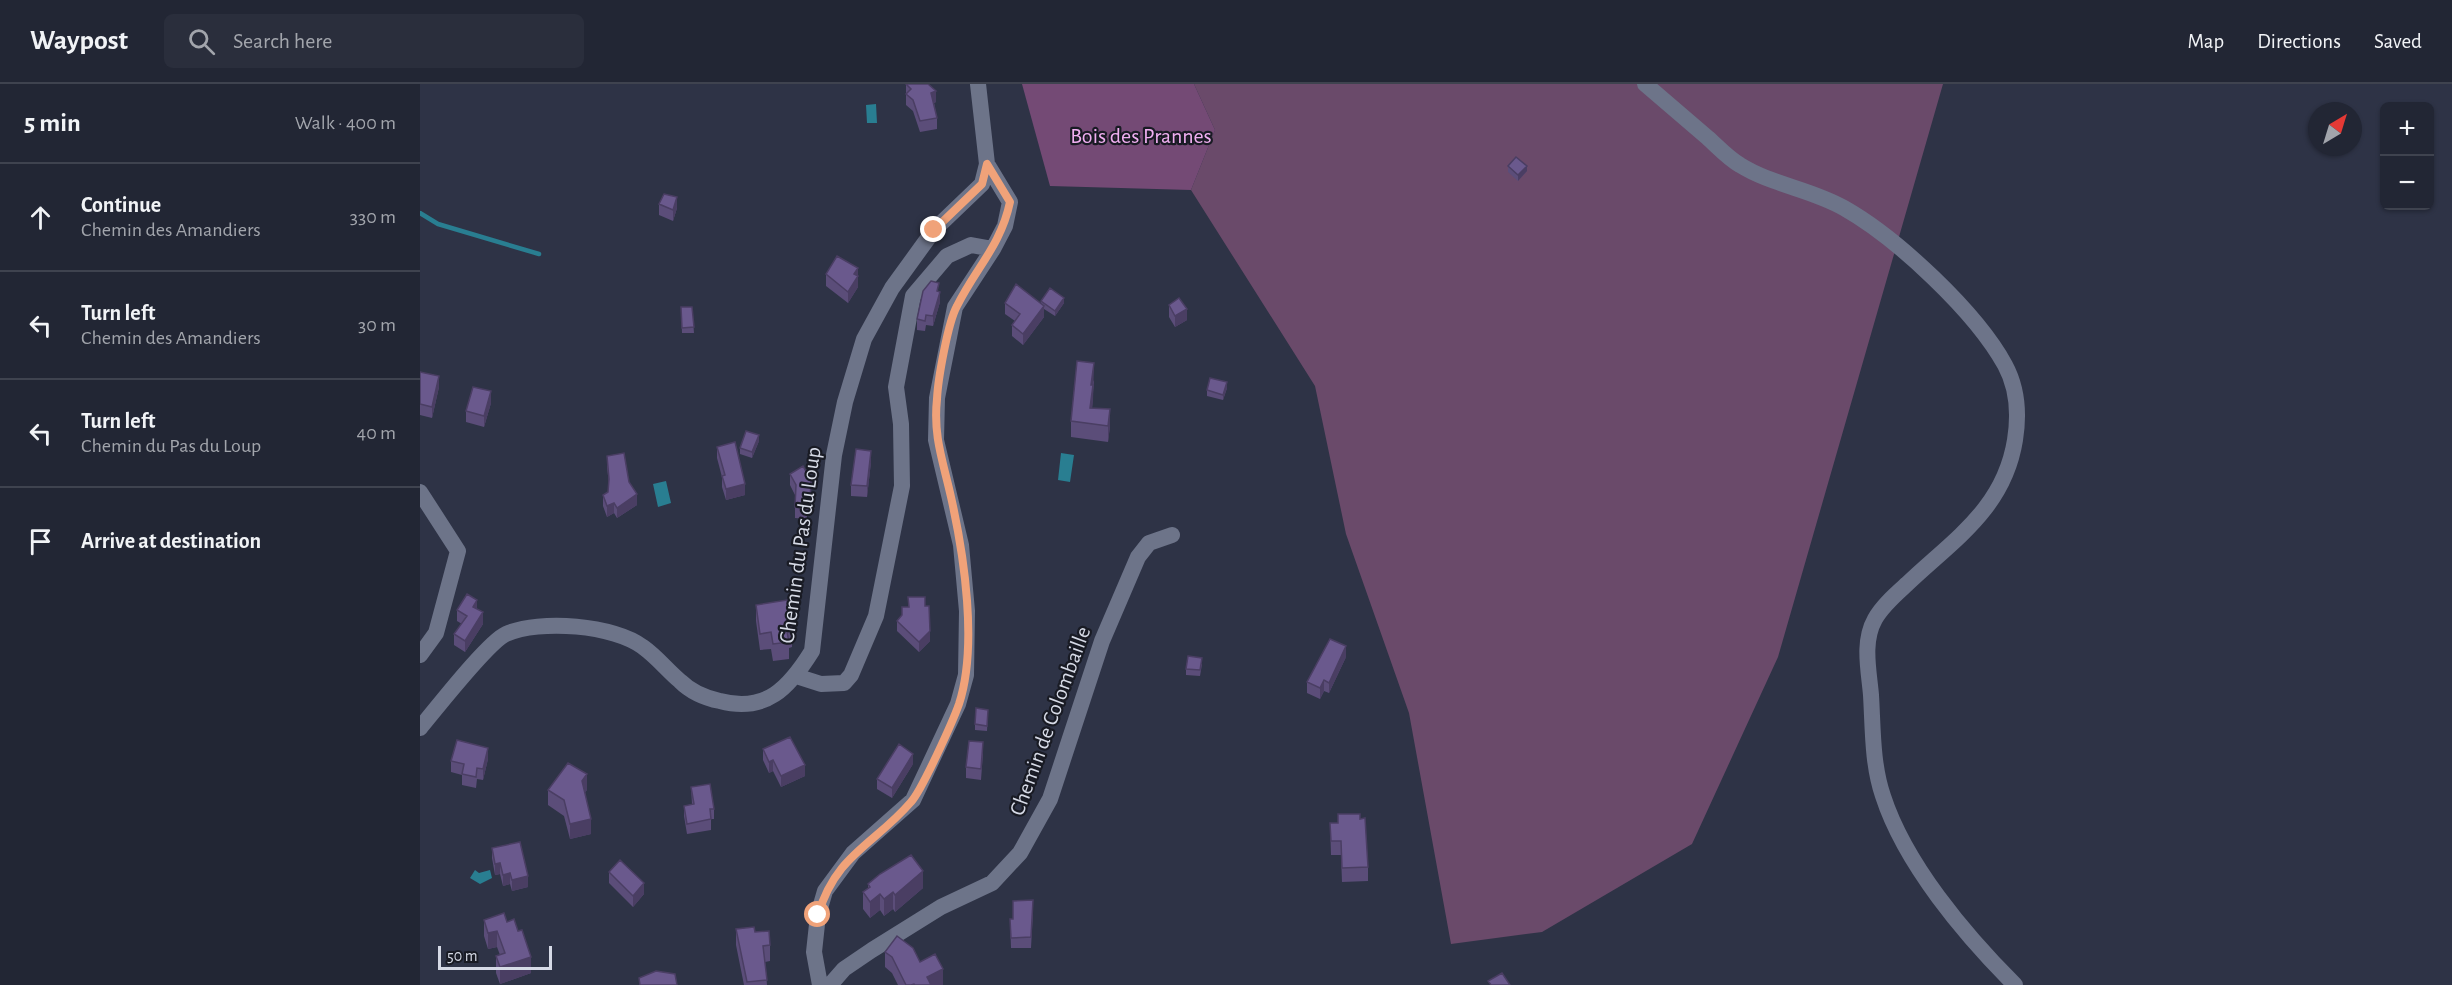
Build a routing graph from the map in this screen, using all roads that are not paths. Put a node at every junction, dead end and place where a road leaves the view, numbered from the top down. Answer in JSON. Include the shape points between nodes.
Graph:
{"nodes":[{"id":1,"x":978,"y":84,"type":"edge"},
{"id":2,"x":1645,"y":84,"type":"edge"},
{"id":3,"x":987,"y":164,"type":"junction"},
{"id":4,"x":993,"y":249,"type":"junction"},
{"id":5,"x":420,"y":492,"type":"edge"},
{"id":6,"x":1172,"y":535,"type":"dead end"},
{"id":7,"x":420,"y":655,"type":"edge"},
{"id":8,"x":796,"y":676,"type":"junction"},
{"id":9,"x":420,"y":728,"type":"edge"},
{"id":10,"x":820,"y":985,"type":"edge"},
{"id":11,"x":830,"y":985,"type":"edge"},
{"id":12,"x":2015,"y":985,"type":"edge"}],
"edges":[{"from":1,"to":3,"type":"street"},
{"from":2,"to":12,"type":"street","via":[[1738,164],[1844,208],[1884,237],[1968,314],[2006,366],[2019,418],[2002,484],[1983,515],[1893,597],[1875,619],[1868,638],[1868,660],[1876,764],[1888,811],[1938,895]]},
{"from":3,"to":4,"type":"street","via":[[1010,202],[1005,226]]},
{"from":3,"to":8,"type":"street","name":"Chemin du Pas du Loup","via":[[982,184],[913,256],[864,339],[834,455],[812,651]]},
{"from":4,"to":8,"type":"street","via":[[971,245],[947,256],[914,296],[896,387],[902,486],[876,616],[860,657],[844,683],[822,684]]},
{"from":4,"to":10,"type":"street","via":[[955,308],[937,398],[936,440],[961,544],[967,611],[966,675],[958,704],[913,800],[854,853],[825,891],[814,952]]},
{"from":5,"to":7,"type":"street","via":[[458,551],[436,633]]},
{"from":6,"to":11,"type":"street","name":"Chemin de Colombaille","via":[[1149,543],[1138,556],[1102,641],[1050,799],[1020,854],[992,883],[941,908],[872,950],[844,969]]},
{"from":8,"to":9,"type":"street","name":"Chemin du Pas du Loup","via":[[757,704],[727,703],[704,698],[681,683],[643,646],[624,636],[567,627],[530,627],[504,634]]}]}
